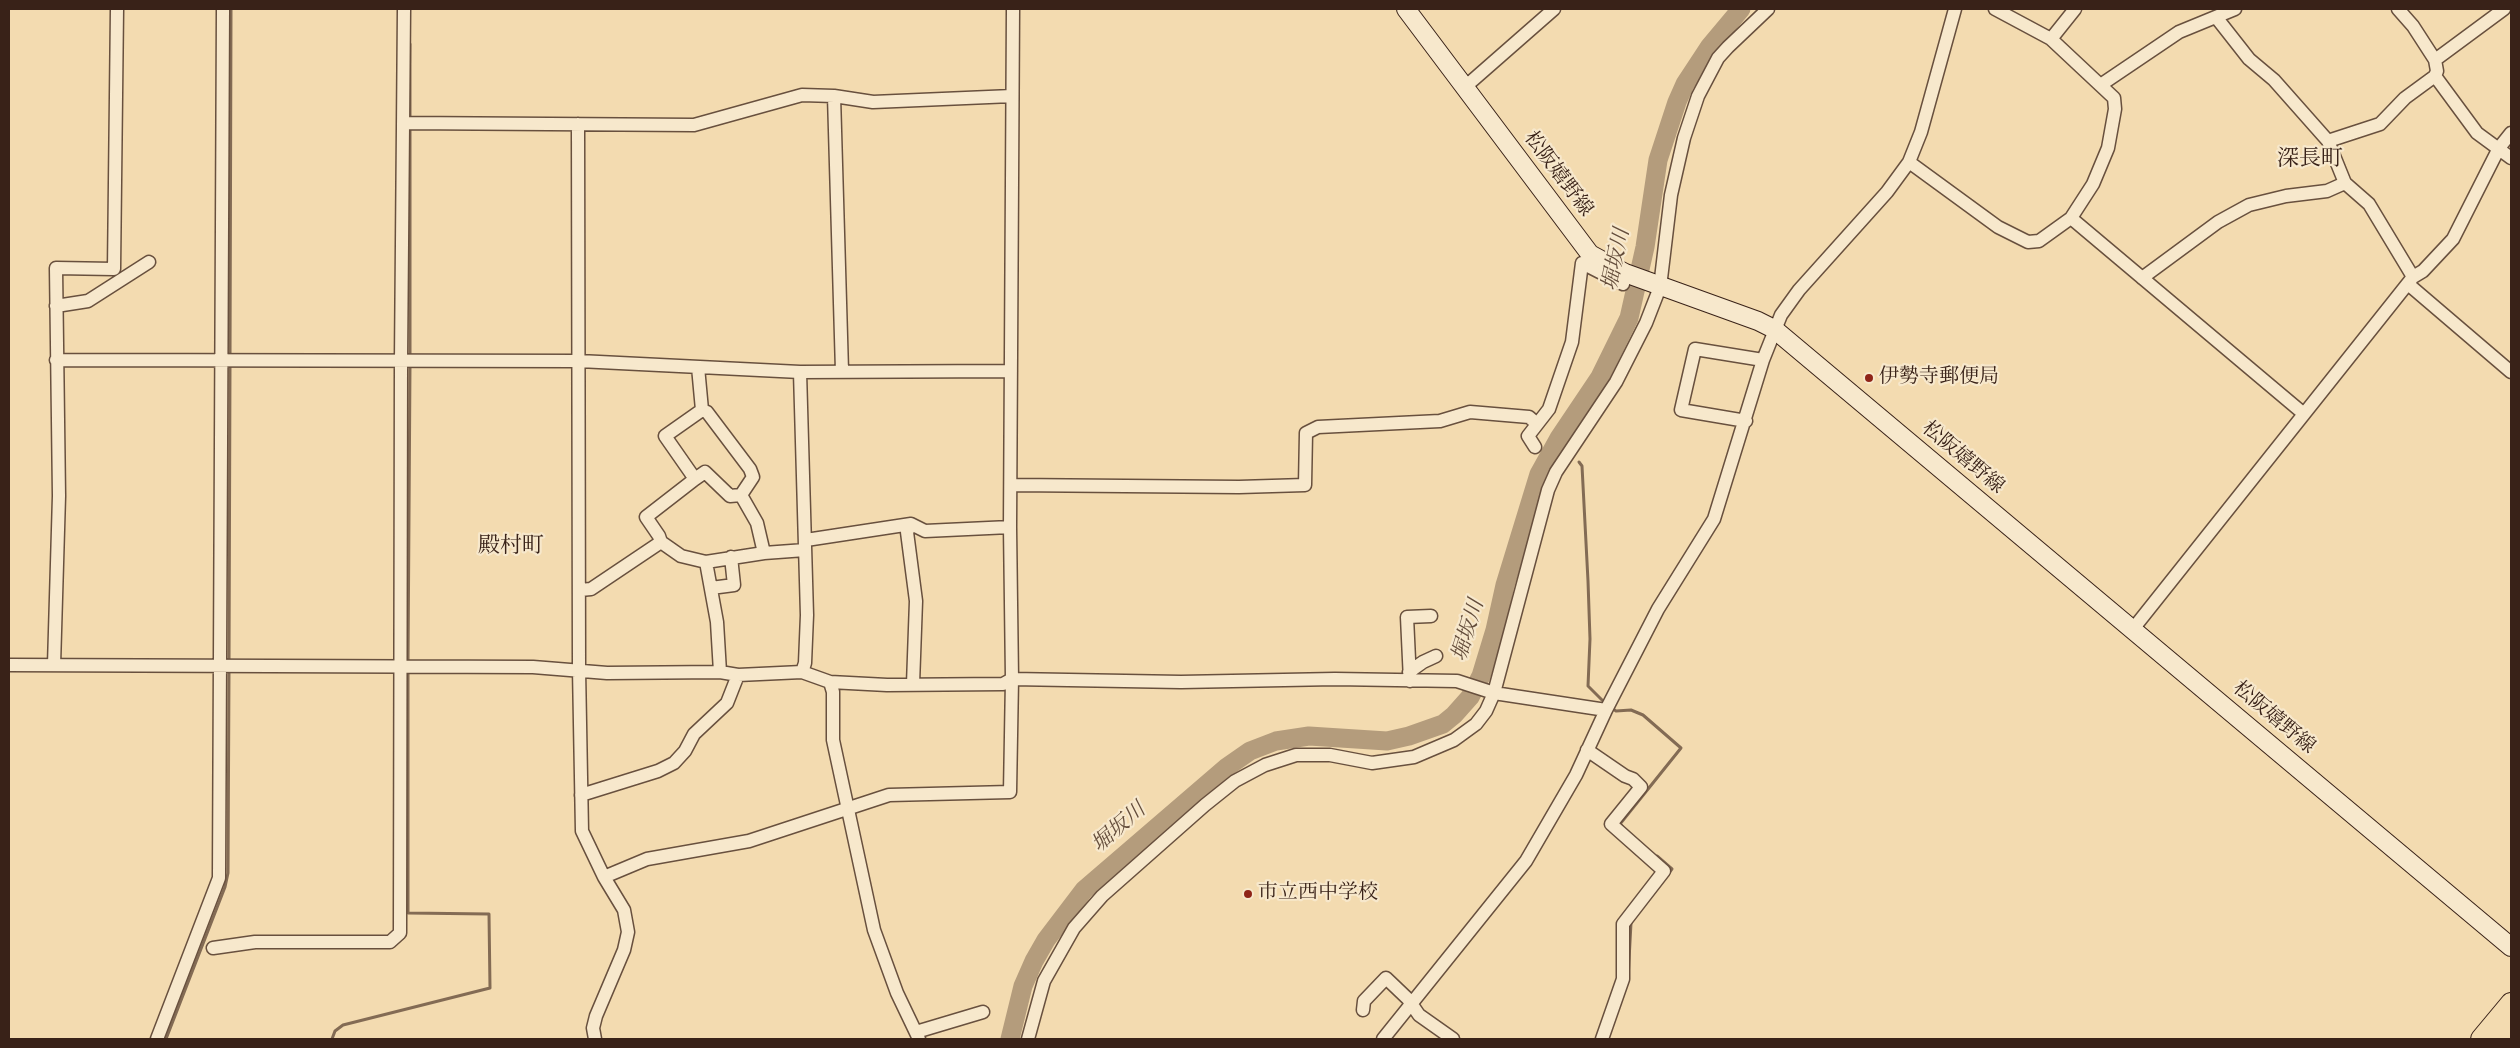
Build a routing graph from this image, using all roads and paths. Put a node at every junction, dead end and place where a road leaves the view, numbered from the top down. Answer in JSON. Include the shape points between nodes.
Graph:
{"nodes":[{"id":1,"x":117,"y":9,"type":"edge"},
{"id":2,"x":223,"y":9,"type":"edge"},
{"id":3,"x":404,"y":9,"type":"edge"},
{"id":4,"x":1012,"y":9,"type":"edge"},
{"id":5,"x":1406,"y":9,"type":"edge"},
{"id":6,"x":1554,"y":9,"type":"edge"},
{"id":7,"x":1768,"y":9,"type":"edge"},
{"id":8,"x":1956,"y":9,"type":"edge"},
{"id":9,"x":1995,"y":9,"type":"edge"},
{"id":10,"x":2075,"y":9,"type":"edge"},
{"id":11,"x":2235,"y":9,"type":"edge"},
{"id":12,"x":2398,"y":9,"type":"edge"},
{"id":13,"x":2504,"y":9,"type":"edge"},
{"id":14,"x":2216,"y":17,"type":"junction"},
{"id":15,"x":2051,"y":39,"type":"junction"},
{"id":16,"x":2435,"y":60,"type":"junction"},
{"id":17,"x":2435,"y":76,"type":"junction"},
{"id":18,"x":2102,"y":84,"type":"junction"},
{"id":19,"x":1465,"y":87,"type":"junction"},
{"id":20,"x":834,"y":96,"type":"junction"},
{"id":21,"x":1012,"y":96,"type":"junction"},
{"id":22,"x":408,"y":123,"type":"junction"},
{"id":23,"x":578,"y":124,"type":"junction"},
{"id":24,"x":2511,"y":133,"type":"edge"},
{"id":25,"x":2328,"y":141,"type":"junction"},
{"id":26,"x":2499,"y":148,"type":"junction"},
{"id":27,"x":2511,"y":158,"type":"edge"},
{"id":28,"x":1909,"y":162,"type":"junction"},
{"id":29,"x":2345,"y":183,"type":"junction"},
{"id":30,"x":2071,"y":218,"type":"junction"},
{"id":31,"x":149,"y":262,"type":"dead end"},
{"id":32,"x":114,"y":269,"type":"junction"},
{"id":33,"x":1625,"y":273,"type":"junction"},
{"id":34,"x":2142,"y":278,"type":"junction"},
{"id":35,"x":2410,"y":280,"type":"junction"},
{"id":36,"x":118,"y":282,"type":"junction"},
{"id":37,"x":1660,"y":287,"type":"junction"},
{"id":38,"x":56,"y":306,"type":"junction"},
{"id":39,"x":1774,"y":329,"type":"junction"},
{"id":40,"x":56,"y":360,"type":"junction"},
{"id":41,"x":227,"y":360,"type":"junction"},
{"id":42,"x":407,"y":360,"type":"junction"},
{"id":43,"x":1763,"y":360,"type":"junction"},
{"id":44,"x":579,"y":361,"type":"junction"},
{"id":45,"x":698,"y":367,"type":"junction"},
{"id":46,"x":842,"y":371,"type":"junction"},
{"id":47,"x":1011,"y":371,"type":"junction"},
{"id":48,"x":800,"y":372,"type":"junction"},
{"id":49,"x":2511,"y":372,"type":"edge"},
{"id":50,"x":702,"y":410,"type":"junction"},
{"id":51,"x":2304,"y":414,"type":"junction"},
{"id":52,"x":1746,"y":422,"type":"junction"},
{"id":53,"x":1537,"y":424,"type":"junction"},
{"id":54,"x":1535,"y":447,"type":"dead end"},
{"id":55,"x":695,"y":479,"type":"junction"},
{"id":56,"x":1012,"y":485,"type":"junction"},
{"id":57,"x":741,"y":495,"type":"junction"},
{"id":58,"x":911,"y":524,"type":"junction"},
{"id":59,"x":1010,"y":527,"type":"junction"},
{"id":60,"x":660,"y":542,"type":"junction"},
{"id":61,"x":806,"y":545,"type":"junction"},
{"id":62,"x":764,"y":553,"type":"junction"},
{"id":63,"x":731,"y":557,"type":"junction"},
{"id":64,"x":706,"y":562,"type":"junction"},
{"id":65,"x":711,"y":588,"type":"junction"},
{"id":66,"x":580,"y":590,"type":"junction"},
{"id":67,"x":1431,"y":616,"type":"dead end"},
{"id":68,"x":2133,"y":629,"type":"junction"},
{"id":69,"x":1436,"y":656,"type":"dead end"},
{"id":70,"x":9,"y":664,"type":"edge"},
{"id":71,"x":54,"y":665,"type":"junction"},
{"id":72,"x":226,"y":665,"type":"junction"},
{"id":73,"x":406,"y":666,"type":"junction"},
{"id":74,"x":579,"y":669,"type":"junction"},
{"id":75,"x":720,"y":672,"type":"junction"},
{"id":76,"x":802,"y":672,"type":"junction"},
{"id":77,"x":738,"y":675,"type":"junction"},
{"id":78,"x":1410,"y":676,"type":"junction"},
{"id":79,"x":1012,"y":679,"type":"junction"},
{"id":80,"x":830,"y":682,"type":"junction"},
{"id":81,"x":913,"y":684,"type":"junction"},
{"id":82,"x":1492,"y":692,"type":"junction"},
{"id":83,"x":1608,"y":706,"type":"junction"},
{"id":84,"x":1587,"y":750,"type":"junction"},
{"id":85,"x":581,"y":795,"type":"junction"},
{"id":86,"x":847,"y":809,"type":"junction"},
{"id":87,"x":604,"y":877,"type":"junction"},
{"id":88,"x":2511,"y":947,"type":"edge"},
{"id":89,"x":213,"y":948,"type":"dead end"},
{"id":90,"x":2511,"y":1003,"type":"edge"},
{"id":91,"x":1411,"y":1005,"type":"junction"},
{"id":92,"x":1363,"y":1010,"type":"dead end"},
{"id":93,"x":983,"y":1012,"type":"dead end"},
{"id":94,"x":2511,"y":1029,"type":"edge"},
{"id":95,"x":917,"y":1036,"type":"edge"},
{"id":96,"x":157,"y":1039,"type":"edge"},
{"id":97,"x":595,"y":1039,"type":"edge"},
{"id":98,"x":1028,"y":1039,"type":"edge"},
{"id":99,"x":1384,"y":1039,"type":"edge"},
{"id":100,"x":1453,"y":1039,"type":"edge"},
{"id":101,"x":1602,"y":1039,"type":"edge"},
{"id":102,"x":2481,"y":1039,"type":"edge"},
{"id":103,"x":2502,"y":1039,"type":"edge"}],
"edges":[{"from":1,"to":32,"type":"street"},
{"from":2,"to":41,"type":"street"},
{"from":3,"to":22,"type":"street"},
{"from":4,"to":21,"type":"street"},
{"from":5,"to":19,"type":"main road","name":"松阪嬉野線"},
{"from":6,"to":19,"type":"street"},
{"from":7,"to":37,"type":"street","via":[[1718,58],[1698,96],[1671,194]]},
{"from":8,"to":28,"type":"street","via":[[1921,132]]},
{"from":9,"to":15,"type":"street"},
{"from":10,"to":15,"type":"street"},
{"from":11,"to":14,"type":"street"},
{"from":12,"to":16,"type":"street"},
{"from":13,"to":16,"type":"street"},
{"from":14,"to":18,"type":"street","via":[[2166,39]]},
{"from":14,"to":25,"type":"street","via":[[2249,59],[2274,80]]},
{"from":15,"to":18,"type":"street"},
{"from":16,"to":17,"type":"street"},
{"from":17,"to":25,"type":"street","via":[[2405,98],[2380,124]]},
{"from":17,"to":26,"type":"street","via":[[2477,133]]},
{"from":18,"to":30,"type":"street","via":[[2115,103],[2108,148],[2093,184]]},
{"from":19,"to":33,"type":"main road","name":"松阪嬉野線","via":[[1590,254]]},
{"from":20,"to":21,"type":"street","via":[[873,102]]},
{"from":20,"to":23,"type":"street","via":[[802,95],[694,125]]},
{"from":20,"to":46,"type":"street"},
{"from":21,"to":47,"type":"street"},
{"from":22,"to":23,"type":"street"},
{"from":22,"to":42,"type":"street"},
{"from":23,"to":44,"type":"street"},
{"from":24,"to":26,"type":"street"},
{"from":25,"to":29,"type":"street"},
{"from":26,"to":27,"type":"street"},
{"from":26,"to":35,"type":"street","via":[[2453,239]]},
{"from":28,"to":30,"type":"street","via":[[1998,227],[2028,242],[2039,241]]},
{"from":28,"to":39,"type":"street","via":[[1887,192],[1799,290]]},
{"from":29,"to":34,"type":"street","via":[[2327,191],[2249,205],[2218,222]]},
{"from":29,"to":35,"type":"street","via":[[2369,204]]},
{"from":30,"to":34,"type":"street"},
{"from":31,"to":36,"type":"street"},
{"from":32,"to":36,"type":"street"},
{"from":32,"to":38,"type":"street","via":[[56,268]]},
{"from":33,"to":37,"type":"main road","name":"松阪嬉野線"},
{"from":33,"to":53,"type":"street","via":[[1623,284],[1582,263],[1572,342],[1549,409]]},
{"from":34,"to":51,"type":"street"},
{"from":35,"to":49,"type":"street"},
{"from":35,"to":51,"type":"street"},
{"from":36,"to":38,"type":"street","via":[[88,301]]},
{"from":37,"to":39,"type":"main road","name":"松阪嬉野線","via":[[1758,320]]},
{"from":37,"to":82,"type":"street","via":[[1623,368],[1556,472],[1548,490]]},
{"from":38,"to":40,"type":"street"},
{"from":39,"to":43,"type":"street"},
{"from":39,"to":68,"type":"main road","name":"松阪嬉野線"},
{"from":40,"to":41,"type":"street"},
{"from":40,"to":71,"type":"street","via":[[59,496]]},
{"from":41,"to":42,"type":"street"},
{"from":41,"to":72,"type":"street"},
{"from":42,"to":44,"type":"street"},
{"from":42,"to":73,"type":"street"},
{"from":43,"to":52,"type":"street"},
{"from":43,"to":52,"type":"street","via":[[1695,350],[1681,410]]},
{"from":44,"to":45,"type":"street"},
{"from":44,"to":66,"type":"street"},
{"from":45,"to":48,"type":"street"},
{"from":45,"to":50,"type":"street"},
{"from":46,"to":47,"type":"street"},
{"from":46,"to":48,"type":"street"},
{"from":47,"to":56,"type":"street"},
{"from":48,"to":61,"type":"street"},
{"from":50,"to":55,"type":"street","via":[[665,436]]},
{"from":50,"to":57,"type":"street","via":[[707,412],[750,469],[753,477]]},
{"from":51,"to":68,"type":"street"},
{"from":52,"to":83,"type":"street","via":[[1714,519],[1658,609]]},
{"from":53,"to":54,"type":"street","via":[[1528,436]]},
{"from":53,"to":56,"type":"street","via":[[1529,417],[1470,412],[1440,421],[1318,427],[1306,433],[1305,485],[1239,488]]},
{"from":55,"to":57,"type":"street","via":[[705,472],[730,496]]},
{"from":55,"to":60,"type":"street","via":[[646,516],[660,536]]},
{"from":56,"to":59,"type":"street"},
{"from":57,"to":62,"type":"street","via":[[757,523]]},
{"from":58,"to":59,"type":"street","via":[[925,531]]},
{"from":58,"to":61,"type":"street"},
{"from":58,"to":81,"type":"street","via":[[907,532],[916,601]]},
{"from":59,"to":79,"type":"street"},
{"from":60,"to":64,"type":"street","via":[[681,556]]},
{"from":60,"to":66,"type":"street","via":[[591,588]]},
{"from":61,"to":62,"type":"street"},
{"from":61,"to":76,"type":"street","via":[[807,615]]},
{"from":62,"to":63,"type":"street"},
{"from":63,"to":64,"type":"street"},
{"from":63,"to":65,"type":"street","via":[[734,585]]},
{"from":64,"to":65,"type":"street"},
{"from":65,"to":75,"type":"street"},
{"from":66,"to":74,"type":"street"},
{"from":67,"to":78,"type":"street","via":[[1407,616]]},
{"from":68,"to":88,"type":"main road","name":"松阪嬉野線"},
{"from":69,"to":78,"type":"street","via":[[1423,662]]},
{"from":70,"to":71,"type":"street"},
{"from":71,"to":72,"type":"street"},
{"from":72,"to":73,"type":"street"},
{"from":72,"to":96,"type":"street","via":[[219,878]]},
{"from":73,"to":74,"type":"street"},
{"from":73,"to":89,"type":"street","via":[[400,933],[390,942],[255,942]]},
{"from":74,"to":75,"type":"street","via":[[607,673]]},
{"from":74,"to":85,"type":"street"},
{"from":75,"to":77,"type":"street"},
{"from":76,"to":77,"type":"street"},
{"from":76,"to":80,"type":"street"},
{"from":77,"to":85,"type":"street","via":[[727,703],[694,734],[674,764],[658,772]]},
{"from":78,"to":79,"type":"street","via":[[1181,682]]},
{"from":78,"to":82,"type":"street","via":[[1456,682]]},
{"from":79,"to":81,"type":"street","via":[[1003,684]]},
{"from":79,"to":86,"type":"street","via":[[1010,792],[888,794]]},
{"from":80,"to":81,"type":"street"},
{"from":80,"to":86,"type":"street","via":[[833,740]]},
{"from":82,"to":83,"type":"street"},
{"from":82,"to":98,"type":"street","via":[[1486,711],[1468,731],[1414,757],[1372,763],[1330,756],[1296,755],[1265,765],[1236,781],[1102,896],[1074,928],[1044,981]]},
{"from":83,"to":84,"type":"street"},
{"from":84,"to":91,"type":"street","via":[[1576,776],[1526,861]]},
{"from":84,"to":101,"type":"street","via":[[1641,787],[1611,824],[1664,871],[1623,924],[1623,979]]},
{"from":85,"to":87,"type":"street","via":[[582,831]]},
{"from":86,"to":87,"type":"street","via":[[732,846],[647,859]]},
{"from":86,"to":95,"type":"street","via":[[874,930],[897,994]]},
{"from":87,"to":97,"type":"street","via":[[624,910],[628,932],[624,950],[596,1016]]},
{"from":90,"to":102,"type":"main road"},
{"from":91,"to":92,"type":"street","via":[[1386,978],[1364,1000]]},
{"from":91,"to":99,"type":"street"},
{"from":91,"to":100,"type":"street","via":[[1419,1015]]},
{"from":93,"to":95,"type":"street"},
{"from":94,"to":103,"type":"main road"}]}
